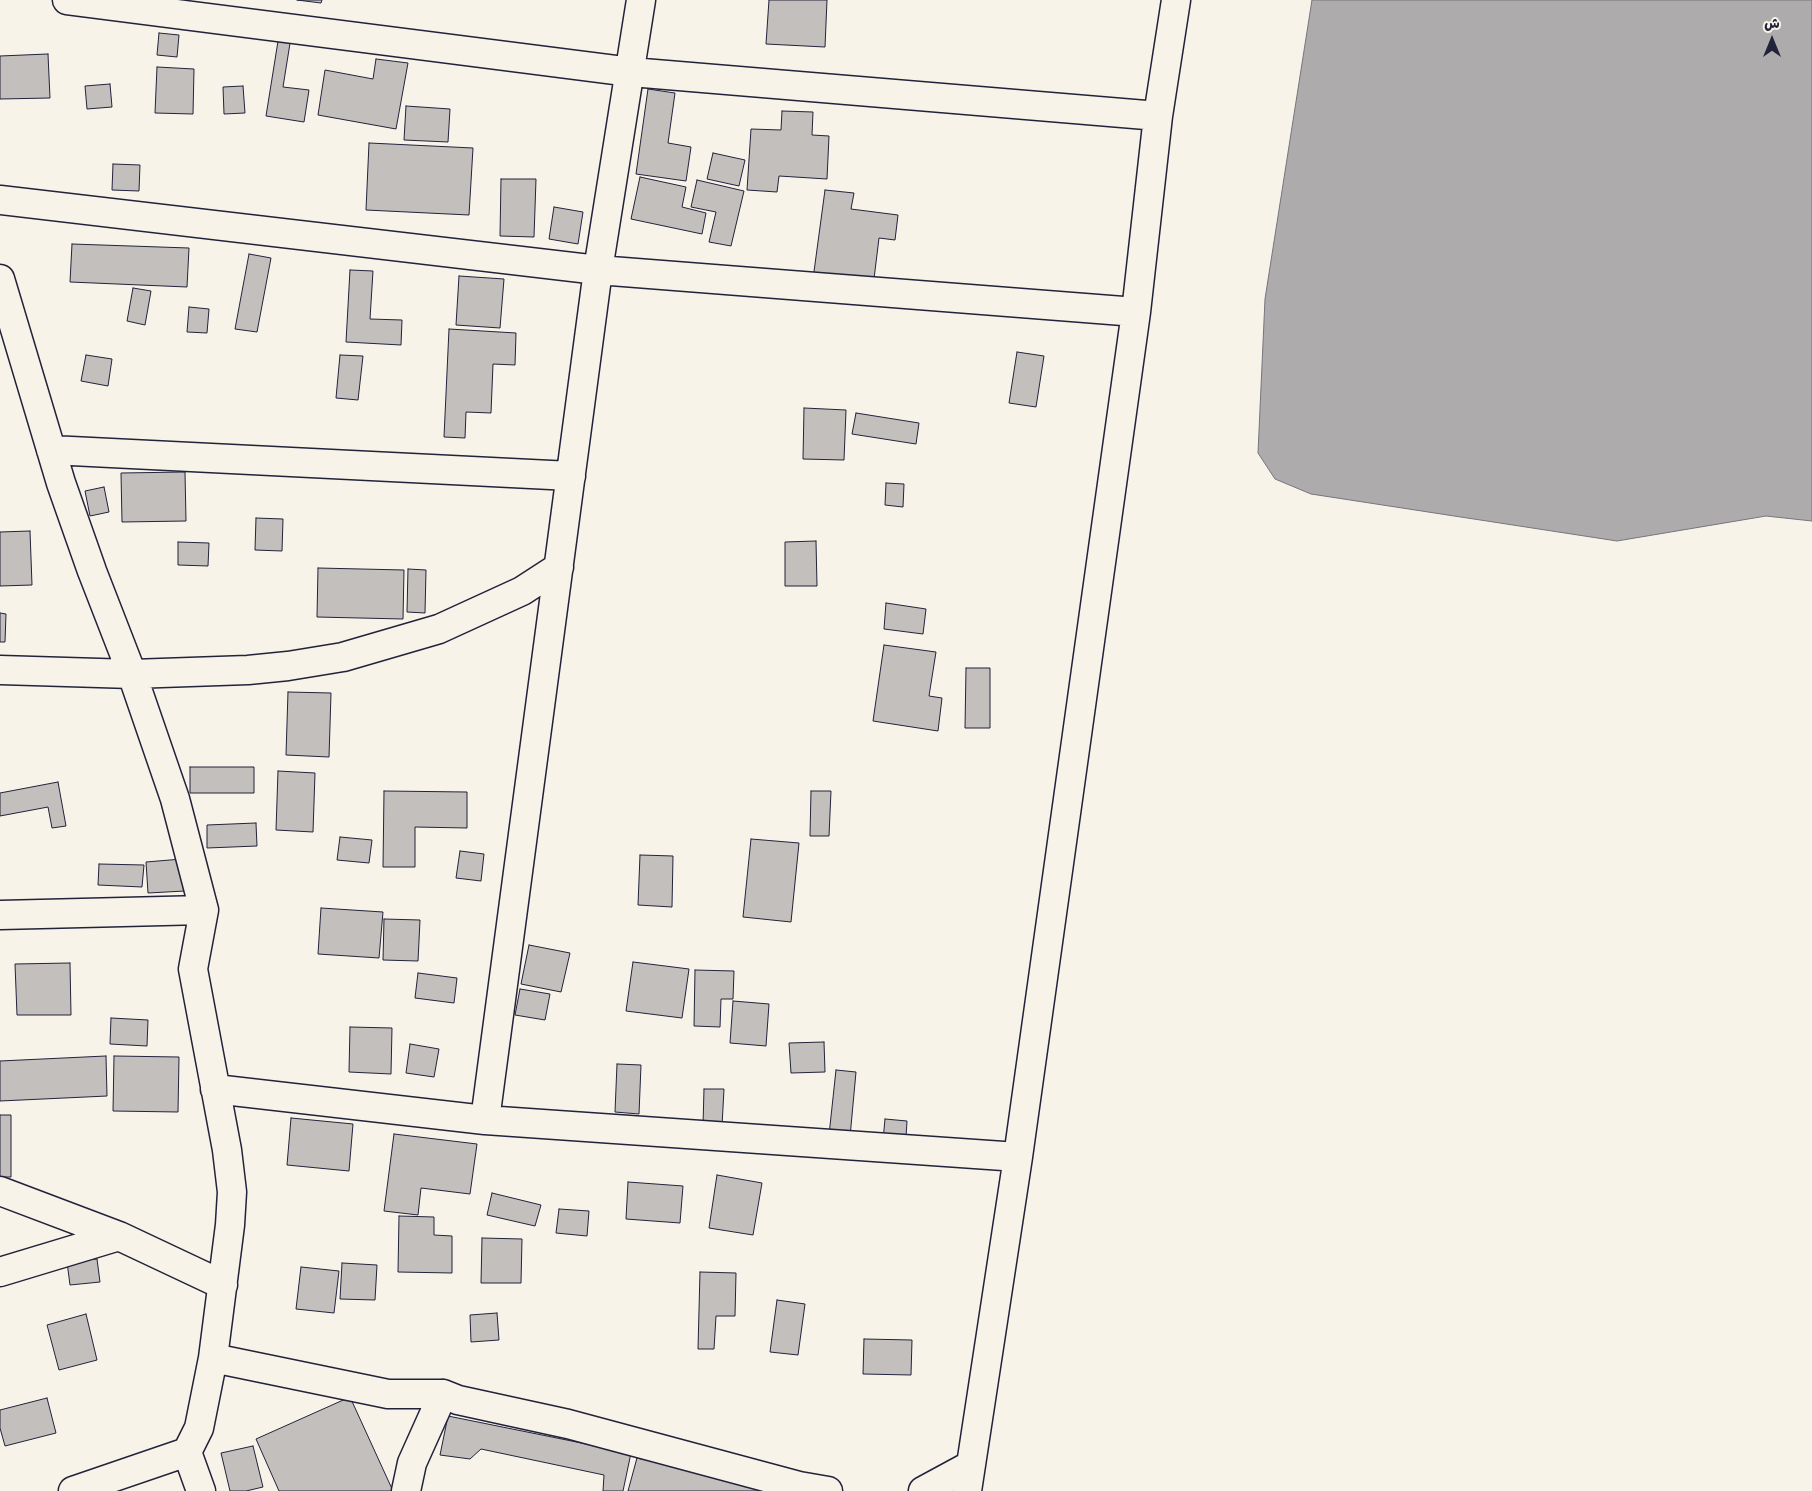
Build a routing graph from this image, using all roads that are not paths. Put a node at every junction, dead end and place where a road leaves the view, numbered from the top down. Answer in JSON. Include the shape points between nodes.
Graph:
{"nodes":[{"id":1,"x":67,"y":0,"type":"edge"},
{"id":2,"x":641,"y":0,"type":"edge"},
{"id":3,"x":1176,"y":0,"type":"edge"},
{"id":4,"x":631,"y":72,"type":"junction"},
{"id":5,"x":1158,"y":116,"type":"junction"},
{"id":6,"x":0,"y":200,"type":"edge"},
{"id":7,"x":598,"y":270,"type":"junction"},
{"id":8,"x":0,"y":279,"type":"edge"},
{"id":9,"x":1136,"y":312,"type":"junction"},
{"id":10,"x":51,"y":450,"type":"junction"},
{"id":11,"x":571,"y":476,"type":"junction"},
{"id":12,"x":559,"y":567,"type":"junction"},
{"id":13,"x":0,"y":670,"type":"edge"},
{"id":14,"x":132,"y":674,"type":"junction"},
{"id":15,"x":204,"y":910,"type":"junction"},
{"id":16,"x":0,"y":915,"type":"edge"},
{"id":17,"x":215,"y":1089,"type":"junction"},
{"id":18,"x":485,"y":1120,"type":"junction"},
{"id":19,"x":1018,"y":1157,"type":"junction"},
{"id":20,"x":0,"y":1191,"type":"edge"},
{"id":21,"x":119,"y":1236,"type":"junction"},
{"id":22,"x":0,"y":1272,"type":"edge"},
{"id":23,"x":223,"y":1285,"type":"junction"},
{"id":24,"x":214,"y":1358,"type":"junction"},
{"id":25,"x":443,"y":1394,"type":"junction"},
{"id":26,"x":188,"y":1452,"type":"junction"},
{"id":27,"x":969,"y":1478,"type":"edge"},
{"id":28,"x":73,"y":1491,"type":"edge"},
{"id":29,"x":200,"y":1491,"type":"edge"},
{"id":30,"x":406,"y":1491,"type":"edge"},
{"id":31,"x":828,"y":1491,"type":"edge"},
{"id":32,"x":923,"y":1491,"type":"edge"}],
"edges":[{"from":1,"to":4,"type":"street"},
{"from":2,"to":4,"type":"street"},
{"from":3,"to":5,"type":"street"},
{"from":4,"to":5,"type":"street"},
{"from":4,"to":7,"type":"street"},
{"from":5,"to":9,"type":"street"},
{"from":6,"to":7,"type":"street"},
{"from":7,"to":9,"type":"street"},
{"from":7,"to":11,"type":"street"},
{"from":8,"to":10,"type":"street"},
{"from":9,"to":19,"type":"street"},
{"from":10,"to":11,"type":"street"},
{"from":10,"to":14,"type":"street","via":[[92,571]]},
{"from":11,"to":12,"type":"street"},
{"from":12,"to":14,"type":"street","via":[[522,591],[438,629],[343,657],[256,669]]},
{"from":12,"to":18,"type":"street"},
{"from":13,"to":14,"type":"street"},
{"from":14,"to":15,"type":"street","via":[[175,798]]},
{"from":15,"to":16,"type":"street"},
{"from":15,"to":17,"type":"street","via":[[193,969]]},
{"from":17,"to":18,"type":"street"},
{"from":17,"to":23,"type":"street","via":[[232,1192]]},
{"from":18,"to":19,"type":"street"},
{"from":19,"to":27,"type":"street"},
{"from":20,"to":21,"type":"street"},
{"from":21,"to":22,"type":"street"},
{"from":21,"to":23,"type":"street"},
{"from":23,"to":24,"type":"street"},
{"from":24,"to":25,"type":"street","via":[[388,1394]]},
{"from":24,"to":26,"type":"street","via":[[199,1428]]},
{"from":25,"to":30,"type":"street","via":[[412,1463]]},
{"from":25,"to":31,"type":"street"},
{"from":26,"to":28,"type":"street"},
{"from":26,"to":29,"type":"street"},
{"from":27,"to":32,"type":"street"}]}
